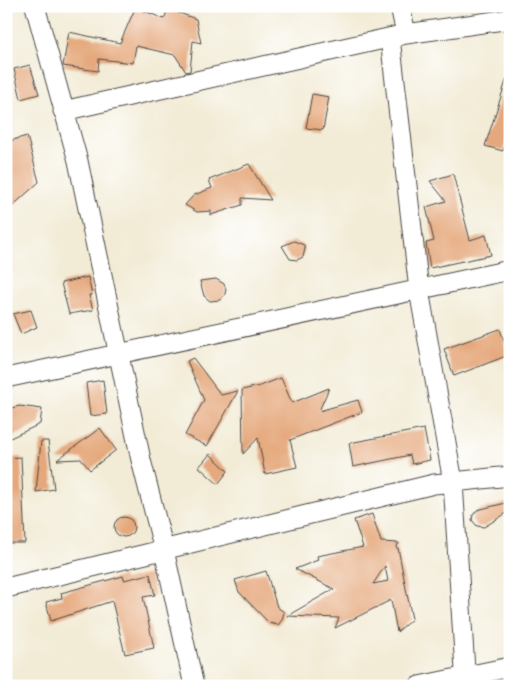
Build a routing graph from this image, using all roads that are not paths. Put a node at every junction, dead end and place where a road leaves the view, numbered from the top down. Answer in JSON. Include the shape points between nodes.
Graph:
{"nodes":[{"id":1,"x":35,"y":6,"type":"edge"},
{"id":2,"x":400,"y":6,"type":"edge"},
{"id":3,"x":510,"y":19,"type":"edge"},
{"id":4,"x":398,"y":36,"type":"junction"},
{"id":5,"x":63,"y":111,"type":"junction"},
{"id":6,"x":510,"y":270,"type":"edge"},
{"id":7,"x":419,"y":290,"type":"junction"},
{"id":8,"x":118,"y":354,"type":"junction"},
{"id":9,"x":6,"y":378,"type":"edge"},
{"id":10,"x":510,"y":476,"type":"edge"},
{"id":11,"x":453,"y":482,"type":"junction"},
{"id":12,"x":164,"y":550,"type":"junction"},
{"id":13,"x":6,"y":588,"type":"edge"},
{"id":14,"x":510,"y":667,"type":"edge"},
{"id":15,"x":466,"y":681,"type":"edge"},
{"id":16,"x":194,"y":686,"type":"edge"},
{"id":17,"x":419,"y":686,"type":"edge"}],
"edges":[{"from":1,"to":5,"type":"street"},
{"from":2,"to":4,"type":"street"},
{"from":3,"to":4,"type":"street"},
{"from":4,"to":5,"type":"street"},
{"from":4,"to":7,"type":"street"},
{"from":5,"to":8,"type":"street","via":[[78,161]]},
{"from":6,"to":7,"type":"street"},
{"from":7,"to":8,"type":"street"},
{"from":7,"to":11,"type":"street"},
{"from":8,"to":9,"type":"street"},
{"from":8,"to":12,"type":"street"},
{"from":10,"to":11,"type":"street"},
{"from":11,"to":12,"type":"street"},
{"from":11,"to":15,"type":"street"},
{"from":12,"to":13,"type":"street"},
{"from":12,"to":16,"type":"street"},
{"from":14,"to":15,"type":"street"},
{"from":15,"to":17,"type":"street"}]}
